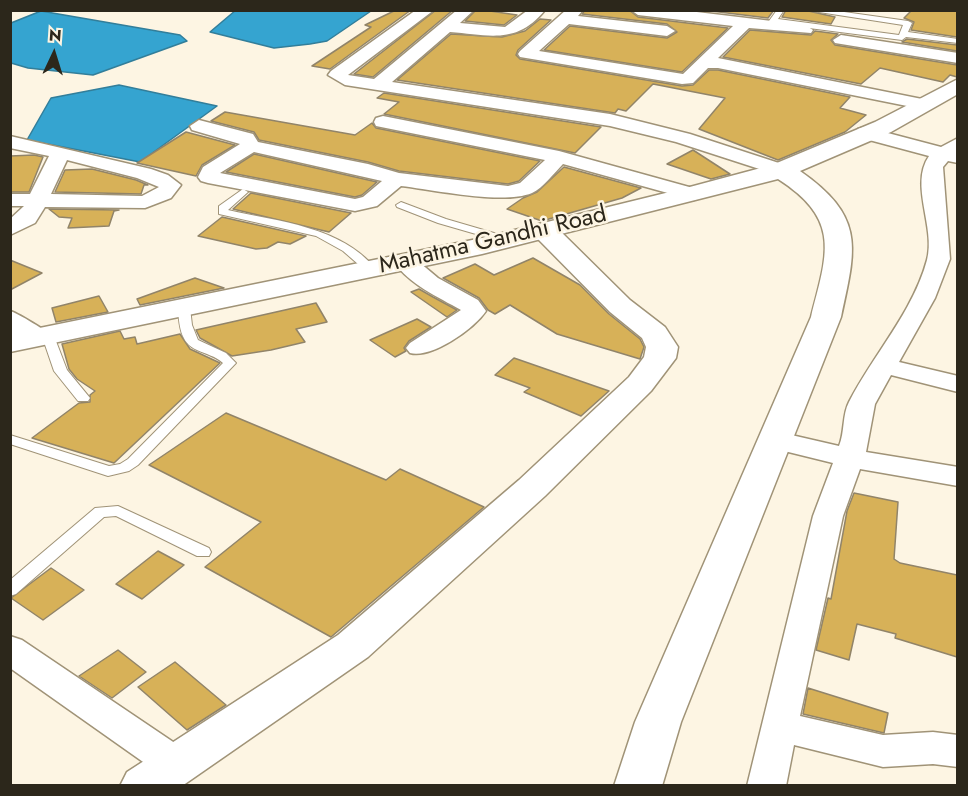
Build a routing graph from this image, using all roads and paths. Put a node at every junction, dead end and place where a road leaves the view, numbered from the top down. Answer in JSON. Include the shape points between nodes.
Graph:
{"nodes":[{"id":1,"x":427,"y":10,"type":"edge"},
{"id":2,"x":467,"y":10,"type":"edge"},
{"id":3,"x":538,"y":10,"type":"edge"},
{"id":4,"x":638,"y":10,"type":"edge"},
{"id":5,"x":781,"y":10,"type":"edge"},
{"id":6,"x":809,"y":10,"type":"edge"},
{"id":7,"x":572,"y":15,"type":"edge"},
{"id":8,"x":689,"y":16,"type":"junction"},
{"id":9,"x":753,"y":19,"type":"edge"},
{"id":10,"x":613,"y":26,"type":"junction"},
{"id":11,"x":449,"y":27,"type":"junction"},
{"id":12,"x":805,"y":30,"type":"dead end"},
{"id":13,"x":903,"y":34,"type":"junction"},
{"id":14,"x":841,"y":40,"type":"dead end"},
{"id":15,"x":957,"y":41,"type":"edge"},
{"id":16,"x":957,"y":58,"type":"edge"},
{"id":17,"x":574,"y":63,"type":"junction"},
{"id":18,"x":704,"y":63,"type":"junction"},
{"id":19,"x":380,"y":83,"type":"junction"},
{"id":20,"x":957,"y":85,"type":"edge"},
{"id":21,"x":927,"y":105,"type":"junction"},
{"id":22,"x":383,"y":122,"type":"dead end"},
{"id":23,"x":199,"y":126,"type":"dead end"},
{"id":24,"x":865,"y":133,"type":"junction"},
{"id":25,"x":10,"y":142,"type":"edge"},
{"id":26,"x":251,"y":146,"type":"junction"},
{"id":27,"x":949,"y":152,"type":"edge"},
{"id":28,"x":60,"y":154,"type":"junction"},
{"id":29,"x":560,"y":157,"type":"junction"},
{"id":30,"x":781,"y":170,"type":"junction"},
{"id":31,"x":397,"y":179,"type":"junction"},
{"id":32,"x":243,"y":192,"type":"dead end"},
{"id":33,"x":693,"y":194,"type":"junction"},
{"id":34,"x":10,"y":200,"type":"edge"},
{"id":35,"x":38,"y":200,"type":"junction"},
{"id":36,"x":401,"y":205,"type":"dead end"},
{"id":37,"x":946,"y":208,"type":"edge"},
{"id":38,"x":10,"y":229,"type":"edge"},
{"id":39,"x":545,"y":231,"type":"junction"},
{"id":40,"x":507,"y":240,"type":"junction"},
{"id":41,"x":405,"y":262,"type":"junction"},
{"id":42,"x":370,"y":269,"type":"junction"},
{"id":43,"x":946,"y":273,"type":"edge"},
{"id":44,"x":184,"y":308,"type":"junction"},
{"id":45,"x":10,"y":318,"type":"edge"},
{"id":46,"x":44,"y":336,"type":"junction"},
{"id":47,"x":10,"y":343,"type":"edge"},
{"id":48,"x":419,"y":348,"type":"dead end"},
{"id":49,"x":884,"y":366,"type":"junction"},
{"id":50,"x":957,"y":384,"type":"edge"},
{"id":51,"x":84,"y":398,"type":"dead end"},
{"id":52,"x":10,"y":439,"type":"edge"},
{"id":53,"x":783,"y":442,"type":"junction"},
{"id":54,"x":844,"y":457,"type":"junction"},
{"id":55,"x":957,"y":477,"type":"edge"},
{"id":56,"x":203,"y":552,"type":"dead end"},
{"id":57,"x":10,"y":590,"type":"edge"},
{"id":58,"x":10,"y":649,"type":"edge"},
{"id":59,"x":780,"y":726,"type":"junction"},
{"id":60,"x":957,"y":751,"type":"edge"},
{"id":61,"x":168,"y":777,"type":"edge"},
{"id":62,"x":638,"y":786,"type":"edge"},
{"id":63,"x":766,"y":786,"type":"edge"}],
"edges":[{"from":1,"to":19,"type":"street","via":[[337,75],[345,80]]},
{"from":2,"to":11,"type":"street"},
{"from":3,"to":11,"type":"street","via":[[505,32]]},
{"from":4,"to":8,"type":"street"},
{"from":5,"to":13,"type":"lane","via":[[773,21],[902,38]]},
{"from":6,"to":13,"type":"lane","via":[[908,23]]},
{"from":7,"to":10,"type":"street"},
{"from":7,"to":17,"type":"street","via":[[526,54]]},
{"from":8,"to":9,"type":"street"},
{"from":8,"to":10,"type":"street","via":[[675,30]]},
{"from":9,"to":12,"type":"street"},
{"from":9,"to":18,"type":"street"},
{"from":10,"to":17,"type":"street"},
{"from":11,"to":19,"type":"street"},
{"from":13,"to":15,"type":"lane"},
{"from":14,"to":16,"type":"street"},
{"from":17,"to":18,"type":"street","via":[[687,79]]},
{"from":18,"to":21,"type":"street"},
{"from":19,"to":30,"type":"street","via":[[610,120],[683,138]]},
{"from":20,"to":21,"type":"main road","name":"Mahatma Gandhi Road"},
{"from":21,"to":24,"type":"main road","name":"Mahatma Gandhi Road"},
{"from":22,"to":29,"type":"street"},
{"from":23,"to":26,"type":"street","via":[[246,138]]},
{"from":24,"to":27,"type":"street"},
{"from":24,"to":30,"type":"main road","name":"Mahatma Gandhi Road"},
{"from":25,"to":28,"type":"street"},
{"from":26,"to":31,"type":"street"},
{"from":26,"to":31,"type":"street","via":[[210,171],[208,177],[355,205],[370,202]]},
{"from":27,"to":37,"type":"street","via":[[936,160],[933,167]]},
{"from":28,"to":35,"type":"street"},
{"from":28,"to":35,"type":"street","via":[[167,180],[171,185],[164,194],[145,202]]},
{"from":29,"to":31,"type":"street","via":[[533,184],[517,192]]},
{"from":29,"to":33,"type":"street"},
{"from":30,"to":33,"type":"main road","name":"Mahatma Gandhi Road"},
{"from":30,"to":53,"type":"main road","via":[[818,195],[834,224],[841,249],[826,316]]},
{"from":32,"to":42,"type":"lane","via":[[223,212],[320,234],[347,249]]},
{"from":33,"to":39,"type":"main road","name":"Mahatma Gandhi Road"},
{"from":34,"to":35,"type":"street"},
{"from":35,"to":38,"type":"street","via":[[27,218]]},
{"from":36,"to":40,"type":"lane"},
{"from":37,"to":43,"type":"street","via":[[940,251]]},
{"from":39,"to":40,"type":"main road","name":"Mahatma Gandhi Road"},
{"from":39,"to":61,"type":"main road","via":[[620,306],[654,333],[662,347],[660,358],[640,384],[532,488],[353,646]]},
{"from":40,"to":41,"type":"main road","name":"Mahatma Gandhi Road"},
{"from":41,"to":42,"type":"main road","name":"Mahatma Gandhi Road"},
{"from":41,"to":48,"type":"street","via":[[474,311]]},
{"from":42,"to":44,"type":"main road","name":"Mahatma Gandhi Road"},
{"from":43,"to":49,"type":"street","via":[[922,298]]},
{"from":44,"to":46,"type":"main road","name":"Mahatma Gandhi Road"},
{"from":44,"to":52,"type":"lane","via":[[185,332],[194,344],[230,363],[132,462],[108,471]]},
{"from":45,"to":46,"type":"street","via":[[21,329]]},
{"from":46,"to":47,"type":"main road","name":"Mahatma Gandhi Road"},
{"from":46,"to":51,"type":"lane","via":[[61,370]]},
{"from":49,"to":50,"type":"street"},
{"from":49,"to":54,"type":"street","via":[[861,404],[856,440]]},
{"from":53,"to":54,"type":"street"},
{"from":53,"to":62,"type":"main road","via":[[658,722]]},
{"from":54,"to":55,"type":"street"},
{"from":54,"to":59,"type":"street"},
{"from":56,"to":57,"type":"lane","via":[[118,511],[100,512]]},
{"from":58,"to":61,"type":"street","via":[[133,737]]},
{"from":59,"to":60,"type":"street","via":[[883,751]]},
{"from":59,"to":63,"type":"street"}]}
